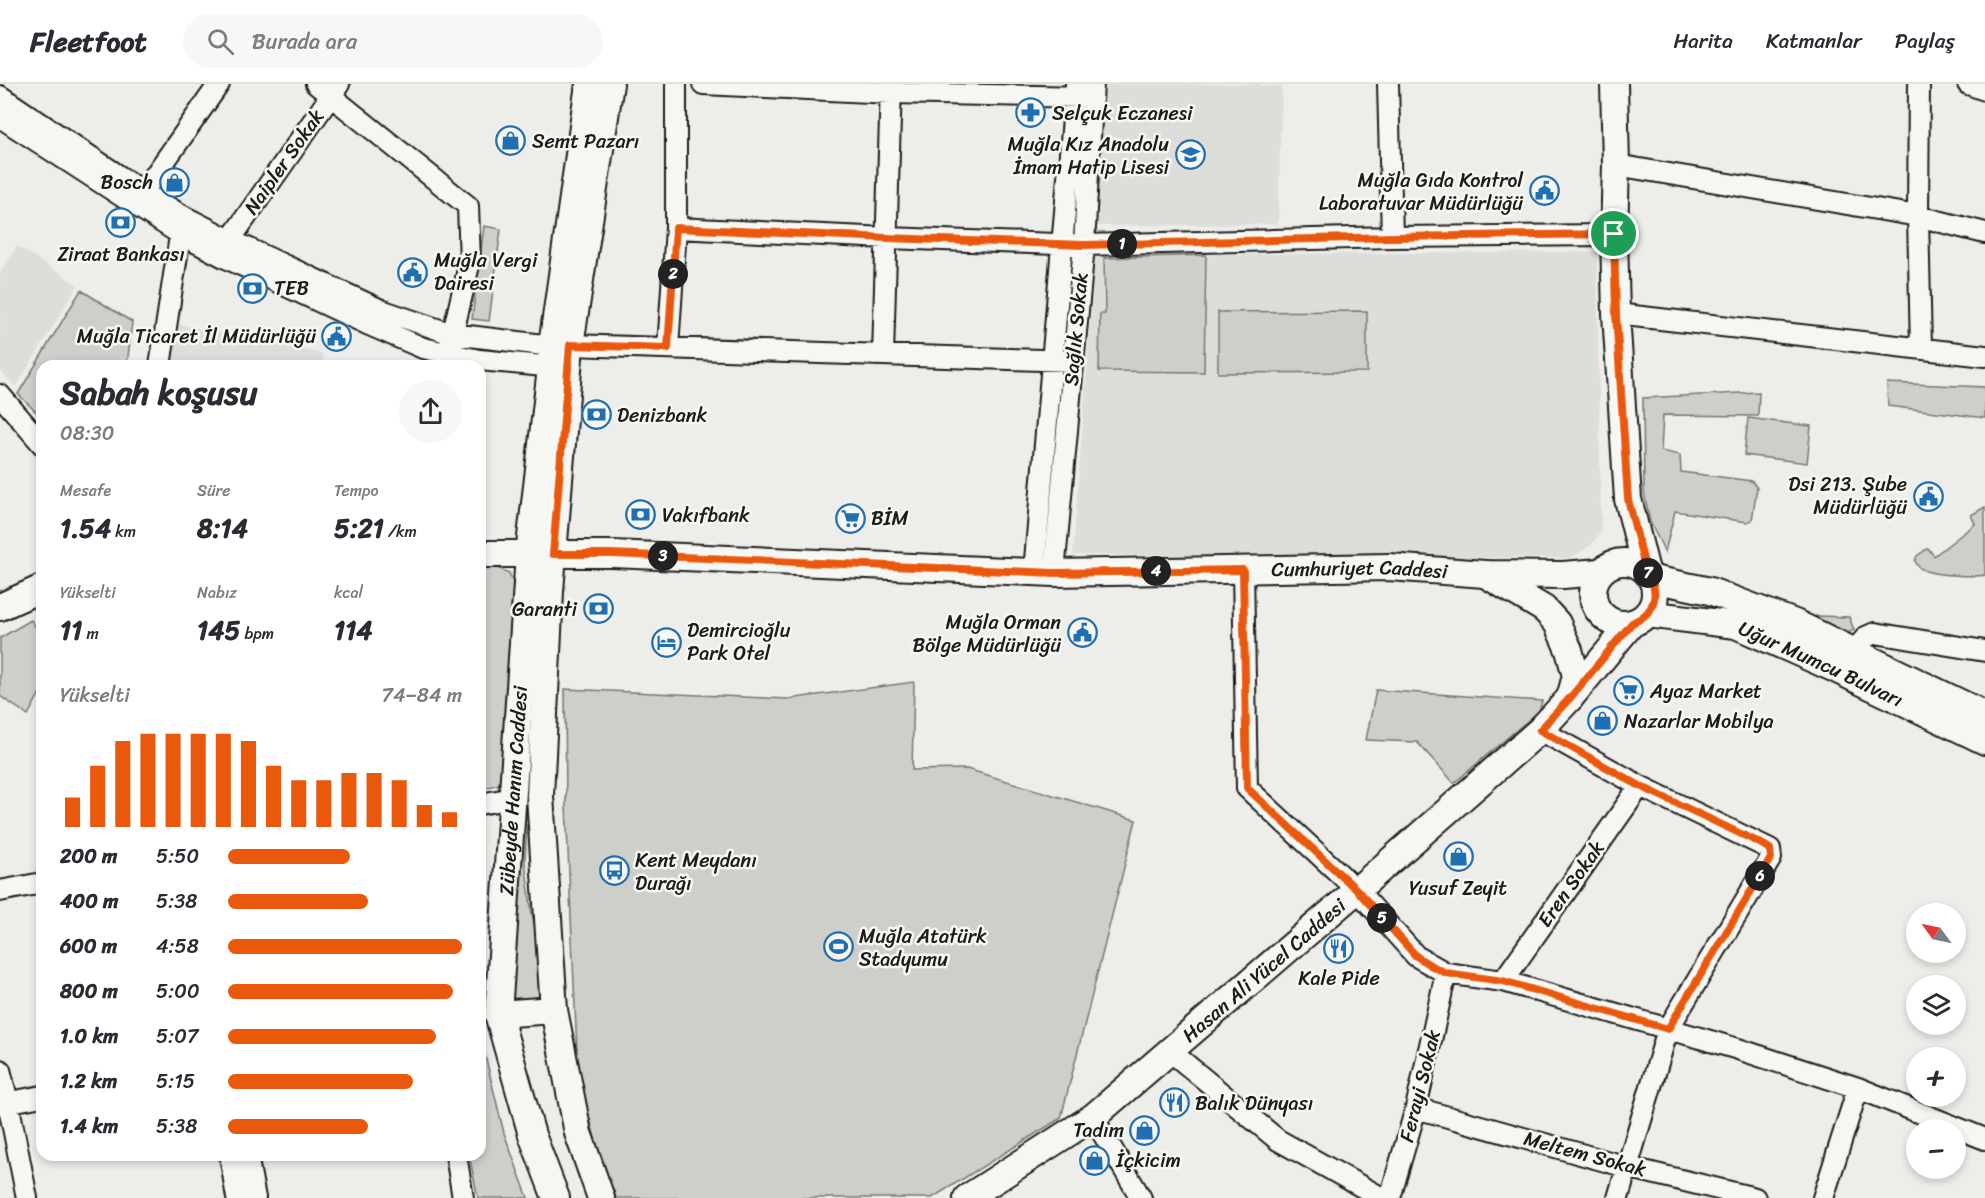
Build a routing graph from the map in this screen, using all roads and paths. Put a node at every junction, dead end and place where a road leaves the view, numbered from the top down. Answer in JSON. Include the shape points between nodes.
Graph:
{"nodes":[{"id":1,"x":219,"y":84,"type":"edge"},
{"id":2,"x":589,"y":84,"type":"edge"},
{"id":3,"x":610,"y":84,"type":"edge"},
{"id":4,"x":676,"y":84,"type":"edge"},
{"id":5,"x":703,"y":84,"type":"edge"},
{"id":6,"x":1388,"y":84,"type":"edge"},
{"id":7,"x":1614,"y":84,"type":"edge"},
{"id":8,"x":1919,"y":84,"type":"edge"},
{"id":9,"x":1968,"y":84,"type":"edge"},
{"id":10,"x":328,"y":88,"type":"edge"},
{"id":11,"x":891,"y":88,"type":"edge"},
{"id":12,"x":1985,"y":90,"type":"edge"},
{"id":13,"x":1084,"y":91,"type":"edge"},
{"id":14,"x":0,"y":96,"type":"edge"},
{"id":15,"x":0,"y":117,"type":"edge"},
{"id":16,"x":1616,"y":165,"type":"junction"},
{"id":17,"x":143,"y":192,"type":"junction"},
{"id":18,"x":1918,"y":216,"type":"junction"},
{"id":19,"x":181,"y":225,"type":"junction"},
{"id":20,"x":676,"y":228,"type":"junction"},
{"id":21,"x":1985,"y":233,"type":"edge"},
{"id":22,"x":1614,"y":234,"type":"junction"},
{"id":23,"x":1392,"y":237,"type":"junction"},
{"id":24,"x":887,"y":238,"type":"junction"},
{"id":25,"x":230,"y":240,"type":"junction"},
{"id":26,"x":1064,"y":244,"type":"junction"},
{"id":27,"x":1084,"y":245,"type":"junction"},
{"id":28,"x":1616,"y":314,"type":"junction"},
{"id":29,"x":668,"y":348,"type":"junction"},
{"id":30,"x":1921,"y":348,"type":"junction"},
{"id":31,"x":448,"y":351,"type":"edge"},
{"id":32,"x":883,"y":355,"type":"junction"},
{"id":33,"x":1985,"y":356,"type":"edge"},
{"id":34,"x":560,"y":357,"type":"junction"},
{"id":35,"x":161,"y":360,"type":"edge"},
{"id":36,"x":1052,"y":360,"type":"junction"},
{"id":37,"x":1074,"y":361,"type":"junction"},
{"id":38,"x":0,"y":395,"type":"edge"},
{"id":39,"x":36,"y":437,"type":"edge"},
{"id":40,"x":1628,"y":499,"type":"junction"},
{"id":41,"x":486,"y":554,"type":"edge"},
{"id":42,"x":541,"y":554,"type":"junction"},
{"id":43,"x":1609,"y":567,"type":"junction"},
{"id":44,"x":1243,"y":570,"type":"junction"},
{"id":45,"x":1044,"y":573,"type":"junction"},
{"id":46,"x":1485,"y":573,"type":"junction"},
{"id":47,"x":1649,"y":575,"type":"junction"},
{"id":48,"x":36,"y":591,"type":"edge"},
{"id":49,"x":0,"y":608,"type":"edge"},
{"id":50,"x":1640,"y":618,"type":"junction"},
{"id":51,"x":1853,"y":651,"type":"junction"},
{"id":52,"x":1985,"y":651,"type":"edge"},
{"id":53,"x":1570,"y":698,"type":"junction"},
{"id":54,"x":1985,"y":715,"type":"edge"},
{"id":55,"x":1540,"y":730,"type":"junction"},
{"id":56,"x":1985,"y":741,"type":"edge"},
{"id":57,"x":1640,"y":786,"type":"junction"},
{"id":58,"x":540,"y":796,"type":"junction"},
{"id":59,"x":513,"y":798,"type":"junction"},
{"id":60,"x":486,"y":803,"type":"edge"},
{"id":61,"x":36,"y":885,"type":"edge"},
{"id":62,"x":1357,"y":890,"type":"junction"},
{"id":63,"x":0,"y":891,"type":"edge"},
{"id":64,"x":1446,"y":973,"type":"junction"},
{"id":65,"x":1503,"y":981,"type":"junction"},
{"id":66,"x":554,"y":1010,"type":"junction"},
{"id":67,"x":489,"y":1015,"type":"edge"},
{"id":68,"x":1668,"y":1029,"type":"junction"},
{"id":69,"x":1170,"y":1051,"type":"junction"},
{"id":70,"x":0,"y":1070,"type":"edge"},
{"id":71,"x":1858,"y":1088,"type":"junction"},
{"id":72,"x":36,"y":1097,"type":"edge"},
{"id":73,"x":4,"y":1103,"type":"edge"},
{"id":74,"x":1416,"y":1108,"type":"junction"},
{"id":75,"x":1093,"y":1117,"type":"junction"},
{"id":76,"x":1985,"y":1139,"type":"edge"},
{"id":77,"x":231,"y":1161,"type":"edge"},
{"id":78,"x":248,"y":1161,"type":"edge"},
{"id":79,"x":457,"y":1161,"type":"edge"},
{"id":80,"x":1627,"y":1167,"type":"junction"},
{"id":81,"x":27,"y":1198,"type":"edge"},
{"id":82,"x":237,"y":1198,"type":"edge"},
{"id":83,"x":255,"y":1198,"type":"edge"},
{"id":84,"x":463,"y":1198,"type":"edge"},
{"id":85,"x":556,"y":1198,"type":"edge"},
{"id":86,"x":601,"y":1198,"type":"edge"},
{"id":87,"x":967,"y":1198,"type":"edge"},
{"id":88,"x":1142,"y":1198,"type":"edge"},
{"id":89,"x":1382,"y":1198,"type":"edge"},
{"id":90,"x":1390,"y":1198,"type":"edge"},
{"id":91,"x":1618,"y":1198,"type":"edge"},
{"id":92,"x":1755,"y":1198,"type":"edge"},
{"id":93,"x":1823,"y":1198,"type":"edge"}],
"edges":[{"from":1,"to":17,"type":"street"},
{"from":2,"to":34,"type":"main road"},
{"from":3,"to":34,"type":"main road"},
{"from":4,"to":20,"type":"street"},
{"from":5,"to":11,"type":"street"},
{"from":6,"to":23,"type":"street"},
{"from":7,"to":16,"type":"main road"},
{"from":8,"to":18,"type":"street"},
{"from":9,"to":12,"type":"street"},
{"from":10,"to":25,"type":"street","name":"Naipler Sokak"},
{"from":10,"to":31,"type":"street","via":[[468,206],[470,261]]},
{"from":11,"to":13,"type":"street"},
{"from":11,"to":24,"type":"street"},
{"from":13,"to":26,"type":"street","name":"Sağlık Sokak"},
{"from":13,"to":27,"type":"street","name":"Sağlık Sokak"},
{"from":14,"to":17,"type":"street"},
{"from":15,"to":19,"type":"street"},
{"from":16,"to":18,"type":"street"},
{"from":16,"to":22,"type":"main road"},
{"from":17,"to":19,"type":"street"},
{"from":18,"to":21,"type":"street"},
{"from":18,"to":30,"type":"street"},
{"from":19,"to":25,"type":"street"},
{"from":19,"to":31,"type":"street","via":[[226,258],[423,348]]},
{"from":19,"to":35,"type":"street"},
{"from":20,"to":24,"type":"street"},
{"from":20,"to":29,"type":"street"},
{"from":22,"to":23,"type":"street"},
{"from":22,"to":28,"type":"main road"},
{"from":23,"to":27,"type":"street"},
{"from":24,"to":26,"type":"street"},
{"from":24,"to":32,"type":"street"},
{"from":25,"to":31,"type":"street","via":[[381,310]]},
{"from":26,"to":27,"type":"street"},
{"from":26,"to":36,"type":"street","name":"Sağlık Sokak"},
{"from":27,"to":37,"type":"street","name":"Sağlık Sokak"},
{"from":28,"to":30,"type":"street"},
{"from":28,"to":40,"type":"main road"},
{"from":29,"to":32,"type":"street"},
{"from":29,"to":34,"type":"street"},
{"from":30,"to":33,"type":"street"},
{"from":31,"to":34,"type":"street"},
{"from":32,"to":36,"type":"street"},
{"from":34,"to":42,"type":"main road"},
{"from":36,"to":37,"type":"street"},
{"from":36,"to":45,"type":"street","name":"Sağlık Sokak"},
{"from":37,"to":45,"type":"street","name":"Sağlık Sokak"},
{"from":38,"to":39,"type":"street"},
{"from":40,"to":43,"type":"main road"},
{"from":40,"to":47,"type":"main road"},
{"from":41,"to":42,"type":"main road","name":"Cumhuriyet Caddesi"},
{"from":42,"to":45,"type":"main road","name":"Cumhuriyet Caddesi"},
{"from":42,"to":58,"type":"main road","name":"Zübeyde Hanım Caddesi"},
{"from":42,"to":59,"type":"main road","name":"Zübeyde Hanım Caddesi"},
{"from":43,"to":46,"type":"main road","name":"Cumhuriyet Caddesi","via":[[1563,575]]},
{"from":43,"to":47,"type":"main road","via":[[1628,561],[1638,564]]},
{"from":43,"to":50,"type":"main road","via":[[1595,580],[1592,590],[1597,609],[1612,622],[1622,624]]},
{"from":44,"to":45,"type":"main road","name":"Cumhuriyet Caddesi"},
{"from":44,"to":46,"type":"main road","name":"Cumhuriyet Caddesi","via":[[1389,567]]},
{"from":44,"to":62,"type":"street","via":[[1247,788]]},
{"from":46,"to":53,"type":"main road","via":[[1544,609],[1557,623],[1576,676]]},
{"from":47,"to":50,"type":"main road","via":[[1655,597]]},
{"from":47,"to":51,"type":"main road","name":"Uğur Mumcu Bulvarı","via":[[1710,591],[1795,623]]},
{"from":48,"to":49,"type":"main road"},
{"from":50,"to":53,"type":"main road","name":"Hasan Ali Yücel Caddesi"},
{"from":50,"to":56,"type":"main road","name":"Uğur Mumcu Bulvarı","via":[[1736,625]]},
{"from":51,"to":52,"type":"street","via":[[1875,633]]},
{"from":51,"to":54,"type":"main road","name":"Uğur Mumcu Bulvarı"},
{"from":53,"to":55,"type":"main road","name":"Hasan Ali Yücel Caddesi"},
{"from":55,"to":57,"type":"street"},
{"from":55,"to":62,"type":"main road","name":"Hasan Ali Yücel Caddesi"},
{"from":57,"to":65,"type":"street","name":"Eren Sokak"},
{"from":57,"to":68,"type":"street","via":[[1770,849],[1771,858]]},
{"from":58,"to":59,"type":"main road"},
{"from":58,"to":66,"type":"main road","name":"Zübeyde Hanım Caddesi"},
{"from":59,"to":60,"type":"street"},
{"from":59,"to":67,"type":"main road","name":"Zübeyde Hanım Caddesi"},
{"from":61,"to":63,"type":"street"},
{"from":62,"to":64,"type":"street","via":[[1416,956]]},
{"from":62,"to":69,"type":"main road","name":"Hasan Ali Yücel Caddesi"},
{"from":64,"to":65,"type":"street"},
{"from":64,"to":74,"type":"street","name":"Ferayi Sokak"},
{"from":65,"to":68,"type":"street"},
{"from":66,"to":67,"type":"main road"},
{"from":66,"to":86,"type":"main road","name":"Zübeyde Hanım Caddesi","via":[[578,1133]]},
{"from":67,"to":85,"type":"main road","name":"Zübeyde Hanım Caddesi"},
{"from":68,"to":71,"type":"street"},
{"from":68,"to":80,"type":"street"},
{"from":69,"to":75,"type":"main road","name":"Hasan Ali Yücel Caddesi"},
{"from":69,"to":89,"type":"street","via":[[1278,1140]]},
{"from":70,"to":73,"type":"street"},
{"from":71,"to":76,"type":"street"},
{"from":71,"to":93,"type":"street"},
{"from":72,"to":73,"type":"street"},
{"from":73,"to":81,"type":"street"},
{"from":74,"to":80,"type":"street","name":"Meltem Sokak"},
{"from":74,"to":90,"type":"street","name":"Ferayi Sokak"},
{"from":75,"to":87,"type":"main road","name":"Hasan Ali Yücel Caddesi"},
{"from":75,"to":88,"type":"street"},
{"from":77,"to":82,"type":"street"},
{"from":78,"to":83,"type":"street"},
{"from":79,"to":84,"type":"street"},
{"from":80,"to":91,"type":"street"},
{"from":80,"to":92,"type":"street","name":"Meltem Sokak"}]}
